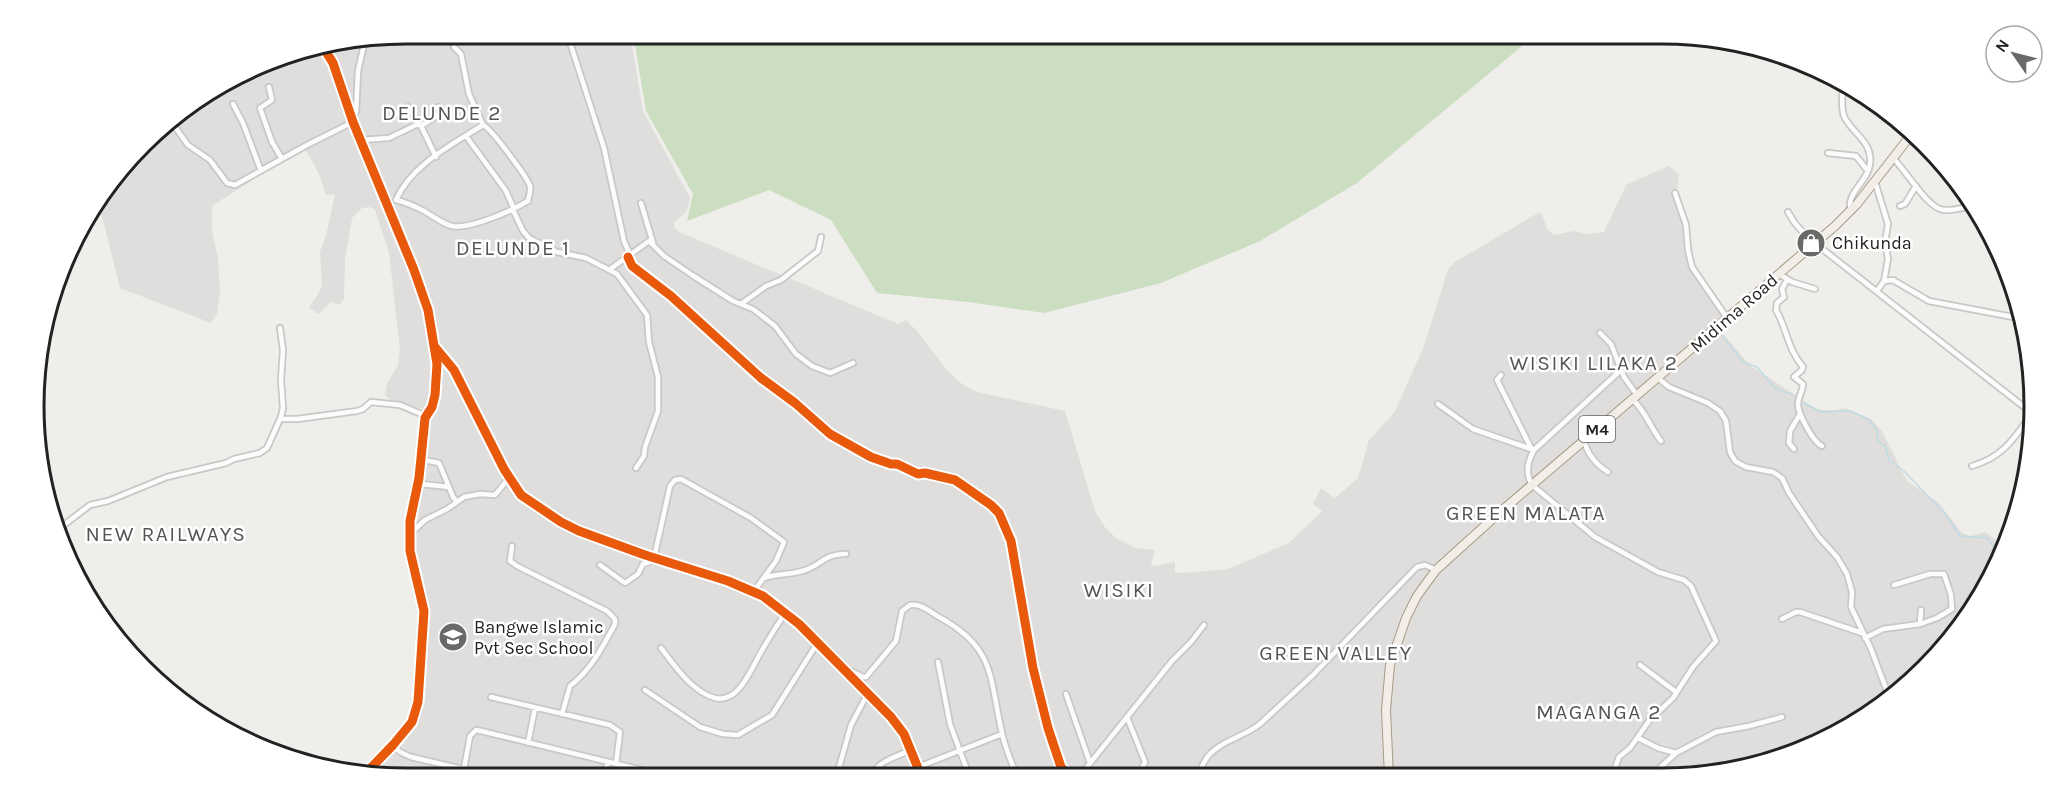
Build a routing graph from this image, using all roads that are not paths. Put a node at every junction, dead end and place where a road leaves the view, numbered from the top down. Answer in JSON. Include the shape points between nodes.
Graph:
{"nodes":[{"id":1,"x":571,"y":44,"type":"edge"},
{"id":2,"x":364,"y":46,"type":"edge"},
{"id":3,"x":454,"y":47,"type":"dead end"},
{"id":4,"x":326,"y":52,"type":"edge"},
{"id":5,"x":269,"y":87,"type":"dead end"},
{"id":6,"x":1844,"y":93,"type":"edge"},
{"id":7,"x":233,"y":104,"type":"dead end"},
{"id":8,"x":408,"y":107,"type":"dead end"},
{"id":9,"x":438,"y":107,"type":"dead end"},
{"id":10,"x":353,"y":120,"type":"junction"},
{"id":11,"x":420,"y":125,"type":"junction"},
{"id":12,"x":483,"y":125,"type":"junction"},
{"id":13,"x":175,"y":127,"type":"edge"},
{"id":14,"x":466,"y":136,"type":"junction"},
{"id":15,"x":1907,"y":139,"type":"edge"},
{"id":16,"x":361,"y":140,"type":"junction"},
{"id":17,"x":1828,"y":153,"type":"dead end"},
{"id":18,"x":436,"y":157,"type":"junction"},
{"id":19,"x":282,"y":159,"type":"junction"},
{"id":20,"x":1893,"y":159,"type":"junction"},
{"id":21,"x":261,"y":171,"type":"junction"},
{"id":22,"x":1868,"y":171,"type":"junction"},
{"id":23,"x":1875,"y":182,"type":"junction"},
{"id":24,"x":1916,"y":186,"type":"junction"},
{"id":25,"x":1675,"y":194,"type":"dead end"},
{"id":26,"x":396,"y":200,"type":"junction"},
{"id":27,"x":641,"y":203,"type":"dead end"},
{"id":28,"x":386,"y":204,"type":"junction"},
{"id":29,"x":1900,"y":206,"type":"dead end"},
{"id":30,"x":1965,"y":207,"type":"edge"},
{"id":31,"x":513,"y":209,"type":"junction"},
{"id":32,"x":1851,"y":211,"type":"junction"},
{"id":33,"x":1788,"y":212,"type":"dead end"},
{"id":34,"x":821,"y":237,"type":"dead end"},
{"id":35,"x":653,"y":243,"type":"junction"},
{"id":36,"x":1817,"y":243,"type":"junction"},
{"id":37,"x":629,"y":256,"type":"junction"},
{"id":38,"x":609,"y":270,"type":"junction"},
{"id":39,"x":1779,"y":274,"type":"junction"},
{"id":40,"x":1787,"y":280,"type":"junction"},
{"id":41,"x":1884,"y":281,"type":"junction"},
{"id":42,"x":1815,"y":290,"type":"dead end"},
{"id":43,"x":1876,"y":291,"type":"junction"},
{"id":44,"x":741,"y":304,"type":"junction"},
{"id":45,"x":2013,"y":317,"type":"edge"},
{"id":46,"x":1728,"y":319,"type":"junction"},
{"id":47,"x":280,"y":328,"type":"dead end"},
{"id":48,"x":1600,"y":333,"type":"dead end"},
{"id":49,"x":435,"y":347,"type":"junction"},
{"id":50,"x":853,"y":363,"type":"dead end"},
{"id":51,"x":1621,"y":370,"type":"junction"},
{"id":52,"x":1501,"y":375,"type":"dead end"},
{"id":53,"x":1658,"y":378,"type":"junction"},
{"id":54,"x":1635,"y":398,"type":"junction"},
{"id":55,"x":1438,"y":404,"type":"dead end"},
{"id":56,"x":2024,"y":407,"type":"edge"},
{"id":57,"x":1800,"y":414,"type":"junction"},
{"id":58,"x":426,"y":416,"type":"junction"},
{"id":59,"x":280,"y":419,"type":"junction"},
{"id":60,"x":2024,"y":425,"type":"edge"},
{"id":61,"x":1584,"y":440,"type":"junction"},
{"id":62,"x":1661,"y":441,"type":"dead end"},
{"id":63,"x":1822,"y":446,"type":"dead end"},
{"id":64,"x":1532,"y":449,"type":"junction"},
{"id":65,"x":1794,"y":449,"type":"dead end"},
{"id":66,"x":421,"y":456,"type":"junction"},
{"id":67,"x":1972,"y":466,"type":"dead end"},
{"id":68,"x":636,"y":468,"type":"dead end"},
{"id":69,"x":1608,"y":472,"type":"dead end"},
{"id":70,"x":509,"y":478,"type":"junction"},
{"id":71,"x":418,"y":481,"type":"junction"},
{"id":72,"x":1532,"y":485,"type":"junction"},
{"id":73,"x":449,"y":487,"type":"junction"},
{"id":74,"x":457,"y":502,"type":"junction"},
{"id":75,"x":64,"y":525,"type":"edge"},
{"id":76,"x":409,"y":535,"type":"junction"},
{"id":77,"x":512,"y":546,"type":"dead end"},
{"id":78,"x":846,"y":554,"type":"dead end"},
{"id":79,"x":653,"y":558,"type":"junction"},
{"id":80,"x":600,"y":565,"type":"dead end"},
{"id":81,"x":1437,"y":570,"type":"junction"},
{"id":82,"x":764,"y":578,"type":"junction"},
{"id":83,"x":1894,"y":585,"type":"dead end"},
{"id":84,"x":754,"y":591,"type":"junction"},
{"id":85,"x":1920,"y":610,"type":"dead end"},
{"id":86,"x":786,"y":612,"type":"junction"},
{"id":87,"x":1782,"y":619,"type":"dead end"},
{"id":88,"x":1920,"y":624,"type":"junction"},
{"id":89,"x":1204,"y":625,"type":"dead end"},
{"id":90,"x":1863,"y":635,"type":"junction"},
{"id":91,"x":818,"y":642,"type":"junction"},
{"id":92,"x":661,"y":648,"type":"dead end"},
{"id":93,"x":938,"y":662,"type":"dead end"},
{"id":94,"x":1640,"y":665,"type":"dead end"},
{"id":95,"x":848,"y":673,"type":"junction"},
{"id":96,"x":645,"y":690,"type":"dead end"},
{"id":97,"x":1887,"y":691,"type":"edge"},
{"id":98,"x":1676,"y":692,"type":"junction"},
{"id":99,"x":868,"y":693,"type":"junction"},
{"id":100,"x":1066,"y":694,"type":"dead end"},
{"id":101,"x":490,"y":697,"type":"dead end"},
{"id":102,"x":536,"y":708,"type":"junction"},
{"id":103,"x":562,"y":714,"type":"junction"},
{"id":104,"x":1127,"y":717,"type":"junction"},
{"id":105,"x":1782,"y":717,"type":"dead end"},
{"id":106,"x":1002,"y":734,"type":"junction"},
{"id":107,"x":1638,"y":738,"type":"junction"},
{"id":108,"x":528,"y":743,"type":"junction"},
{"id":109,"x":393,"y":745,"type":"junction"},
{"id":110,"x":960,"y":749,"type":"junction"},
{"id":111,"x":911,"y":750,"type":"junction"},
{"id":112,"x":1676,"y":753,"type":"junction"},
{"id":113,"x":608,"y":762,"type":"junction"},
{"id":114,"x":1090,"y":763,"type":"junction"},
{"id":115,"x":616,"y":764,"type":"junction"},
{"id":116,"x":371,"y":767,"type":"edge"},
{"id":117,"x":918,"y":767,"type":"joint"},
{"id":118,"x":460,"y":768,"type":"edge"},
{"id":119,"x":464,"y":768,"type":"edge"},
{"id":120,"x":606,"y":768,"type":"edge"},
{"id":121,"x":633,"y":768,"type":"edge"},
{"id":122,"x":839,"y":768,"type":"edge"},
{"id":123,"x":876,"y":768,"type":"edge"},
{"id":124,"x":967,"y":768,"type":"edge"},
{"id":125,"x":1014,"y":768,"type":"edge"},
{"id":126,"x":1062,"y":768,"type":"edge"},
{"id":127,"x":1086,"y":768,"type":"edge"},
{"id":128,"x":1142,"y":768,"type":"edge"},
{"id":129,"x":1202,"y":768,"type":"edge"},
{"id":130,"x":1389,"y":768,"type":"edge"},
{"id":131,"x":1615,"y":768,"type":"edge"},
{"id":132,"x":1660,"y":768,"type":"edge"}],
"edges":[{"from":1,"to":37,"type":"street","via":[[604,148]]},
{"from":2,"to":10,"type":"street"},
{"from":3,"to":12,"type":"street","via":[[461,54],[469,94]]},
{"from":4,"to":10,"type":"street"},
{"from":5,"to":19,"type":"street","via":[[272,100],[260,108]]},
{"from":6,"to":22,"type":"street","via":[[1845,118],[1865,142],[1870,158]]},
{"from":7,"to":21,"type":"street"},
{"from":8,"to":11,"type":"street"},
{"from":9,"to":11,"type":"street","via":[[441,113]]},
{"from":10,"to":16,"type":"street"},
{"from":10,"to":19,"type":"street"},
{"from":11,"to":16,"type":"street","via":[[389,138]]},
{"from":11,"to":18,"type":"street"},
{"from":12,"to":14,"type":"street"},
{"from":12,"to":31,"type":"street","via":[[492,131],[529,185],[528,201]]},
{"from":13,"to":21,"type":"street","via":[[188,145],[210,160],[227,183],[235,185]]},
{"from":14,"to":18,"type":"street"},
{"from":14,"to":31,"type":"street","via":[[506,191]]},
{"from":15,"to":20,"type":"main road","name":"Midima Road","number":"M4"},
{"from":16,"to":28,"type":"street"},
{"from":17,"to":22,"type":"street","via":[[1856,156]]},
{"from":18,"to":26,"type":"street","via":[[417,172]]},
{"from":19,"to":21,"type":"street"},
{"from":20,"to":23,"type":"main road","name":"Midima Road","number":"M4"},
{"from":20,"to":24,"type":"street"},
{"from":22,"to":32,"type":"street","via":[[1851,199]]},
{"from":23,"to":32,"type":"main road","name":"Midima Road","number":"M4"},
{"from":23,"to":41,"type":"street","via":[[1888,219]]},
{"from":24,"to":29,"type":"street"},
{"from":24,"to":30,"type":"street","via":[[1938,209]]},
{"from":25,"to":46,"type":"street","via":[[1686,225],[1692,267]]},
{"from":26,"to":28,"type":"street"},
{"from":26,"to":31,"type":"street","via":[[451,226],[466,225]]},
{"from":27,"to":35,"type":"street"},
{"from":28,"to":49,"type":"street","via":[[421,289]]},
{"from":31,"to":38,"type":"street","via":[[529,238]]},
{"from":32,"to":36,"type":"main road","name":"Midima Road","number":"M4"},
{"from":33,"to":36,"type":"street","via":[[1803,233]]},
{"from":34,"to":44,"type":"street","via":[[818,251]]},
{"from":35,"to":37,"type":"street","via":[[646,241]]},
{"from":35,"to":44,"type":"street","via":[[669,260]]},
{"from":36,"to":39,"type":"main road","name":"Midima Road","number":"M4"},
{"from":36,"to":43,"type":"street"},
{"from":37,"to":38,"type":"street"},
{"from":37,"to":126,"type":"street","via":[[632,266],[830,434],[891,465],[955,480],[999,513],[1011,541],[1033,668]]},
{"from":38,"to":68,"type":"street","via":[[624,281],[647,315],[658,377],[658,414]]},
{"from":39,"to":40,"type":"street"},
{"from":39,"to":46,"type":"main road","name":"Midima Road","number":"M4"},
{"from":40,"to":42,"type":"street"},
{"from":40,"to":57,"type":"street","via":[[1782,289],[1784,297],[1776,310],[1788,344],[1803,367],[1794,377],[1803,384]]},
{"from":41,"to":43,"type":"street"},
{"from":41,"to":45,"type":"street","via":[[1893,280],[1929,301]]},
{"from":43,"to":56,"type":"street"},
{"from":44,"to":50,"type":"street","via":[[775,327],[793,352],[812,366],[830,373]]},
{"from":46,"to":53,"type":"main road","name":"Midima Road","number":"M4"},
{"from":47,"to":59,"type":"street"},
{"from":48,"to":51,"type":"street","via":[[1607,338]]},
{"from":49,"to":58,"type":"street","via":[[435,395]]},
{"from":49,"to":70,"type":"street","via":[[453,369]]},
{"from":51,"to":54,"type":"street"},
{"from":51,"to":64,"type":"street"},
{"from":52,"to":64,"type":"street","via":[[1497,380]]},
{"from":53,"to":54,"type":"main road","name":"Midima Road","number":"M4"},
{"from":53,"to":90,"type":"street","via":[[1720,411],[1736,461],[1782,478],[1847,574],[1851,608]]},
{"from":54,"to":61,"type":"main road","name":"Midima Road","number":"M4"},
{"from":54,"to":62,"type":"street"},
{"from":55,"to":64,"type":"street","via":[[1473,429]]},
{"from":57,"to":63,"type":"street","via":[[1815,442]]},
{"from":57,"to":65,"type":"street","via":[[1790,431],[1789,443]]},
{"from":58,"to":59,"type":"street","via":[[400,405],[371,402],[357,411]]},
{"from":58,"to":66,"type":"street"},
{"from":59,"to":75,"type":"street","via":[[267,448],[260,453],[167,477],[90,505]]},
{"from":60,"to":67,"type":"street","via":[[2012,442],[1989,461]]},
{"from":61,"to":69,"type":"street","via":[[1593,458]]},
{"from":61,"to":72,"type":"main road","name":"Midima Road","number":"M4"},
{"from":64,"to":72,"type":"street","via":[[1527,474]]},
{"from":66,"to":71,"type":"street"},
{"from":66,"to":73,"type":"street","via":[[439,463]]},
{"from":70,"to":74,"type":"street","via":[[495,495],[474,494]]},
{"from":70,"to":79,"type":"street","via":[[521,495],[561,522]]},
{"from":71,"to":73,"type":"street"},
{"from":71,"to":76,"type":"street"},
{"from":72,"to":81,"type":"main road","name":"Midima Road","number":"M4"},
{"from":72,"to":98,"type":"street","via":[[1595,537],[1691,586],[1716,641]]},
{"from":73,"to":74,"type":"street"},
{"from":74,"to":76,"type":"street","via":[[425,520]]},
{"from":76,"to":109,"type":"street","via":[[424,611],[418,702],[412,722]]},
{"from":77,"to":103,"type":"street","via":[[510,561],[517,566],[615,619],[585,674],[569,687]]},
{"from":78,"to":82,"type":"street","via":[[830,556],[804,571]]},
{"from":79,"to":80,"type":"street","via":[[625,583]]},
{"from":79,"to":82,"type":"street","via":[[670,486],[681,479],[745,514],[784,542]]},
{"from":79,"to":84,"type":"street"},
{"from":81,"to":129,"type":"street","via":[[1425,565],[1417,567],[1312,676],[1252,731],[1216,749]]},
{"from":81,"to":130,"type":"main road","name":"Midima Road","number":"M4","via":[[1411,608],[1390,664],[1386,710]]},
{"from":82,"to":84,"type":"street"},
{"from":83,"to":88,"type":"street","via":[[1930,574],[1944,574],[1952,609]]},
{"from":84,"to":86,"type":"street"},
{"from":85,"to":88,"type":"street"},
{"from":86,"to":91,"type":"street"},
{"from":86,"to":92,"type":"street","via":[[744,683],[723,698],[713,698],[690,683]]},
{"from":87,"to":90,"type":"street","via":[[1800,612]]},
{"from":88,"to":90,"type":"street"},
{"from":89,"to":104,"type":"street"},
{"from":90,"to":97,"type":"street"},
{"from":91,"to":95,"type":"street"},
{"from":91,"to":96,"type":"street","via":[[772,715],[738,735],[700,727]]},
{"from":93,"to":110,"type":"street","via":[[950,724]]},
{"from":94,"to":98,"type":"street"},
{"from":95,"to":99,"type":"street"},
{"from":95,"to":106,"type":"street","via":[[866,677],[896,641],[902,611],[919,605],[964,632],[983,656]]},
{"from":98,"to":107,"type":"street"},
{"from":99,"to":111,"type":"street","via":[[897,724]]},
{"from":99,"to":122,"type":"street","via":[[851,725]]},
{"from":100,"to":114,"type":"street"},
{"from":101,"to":102,"type":"street"},
{"from":102,"to":103,"type":"street"},
{"from":102,"to":108,"type":"street"},
{"from":103,"to":115,"type":"street","via":[[607,723],[617,729],[620,737]]},
{"from":104,"to":114,"type":"street"},
{"from":104,"to":128,"type":"street","via":[[1145,762]]},
{"from":105,"to":112,"type":"street","via":[[1723,730]]},
{"from":106,"to":110,"type":"street"},
{"from":106,"to":125,"type":"street"},
{"from":107,"to":112,"type":"street"},
{"from":107,"to":131,"type":"street","via":[[1619,757]]},
{"from":108,"to":113,"type":"street"},
{"from":108,"to":119,"type":"street","via":[[476,730],[470,736]]},
{"from":109,"to":116,"type":"street"},
{"from":109,"to":118,"type":"street","via":[[411,757]]},
{"from":110,"to":117,"type":"street"},
{"from":110,"to":124,"type":"street"},
{"from":111,"to":117,"type":"street"},
{"from":111,"to":123,"type":"street"},
{"from":112,"to":132,"type":"street"},
{"from":113,"to":115,"type":"street"},
{"from":113,"to":120,"type":"street"},
{"from":114,"to":127,"type":"street"},
{"from":115,"to":121,"type":"street"}]}
